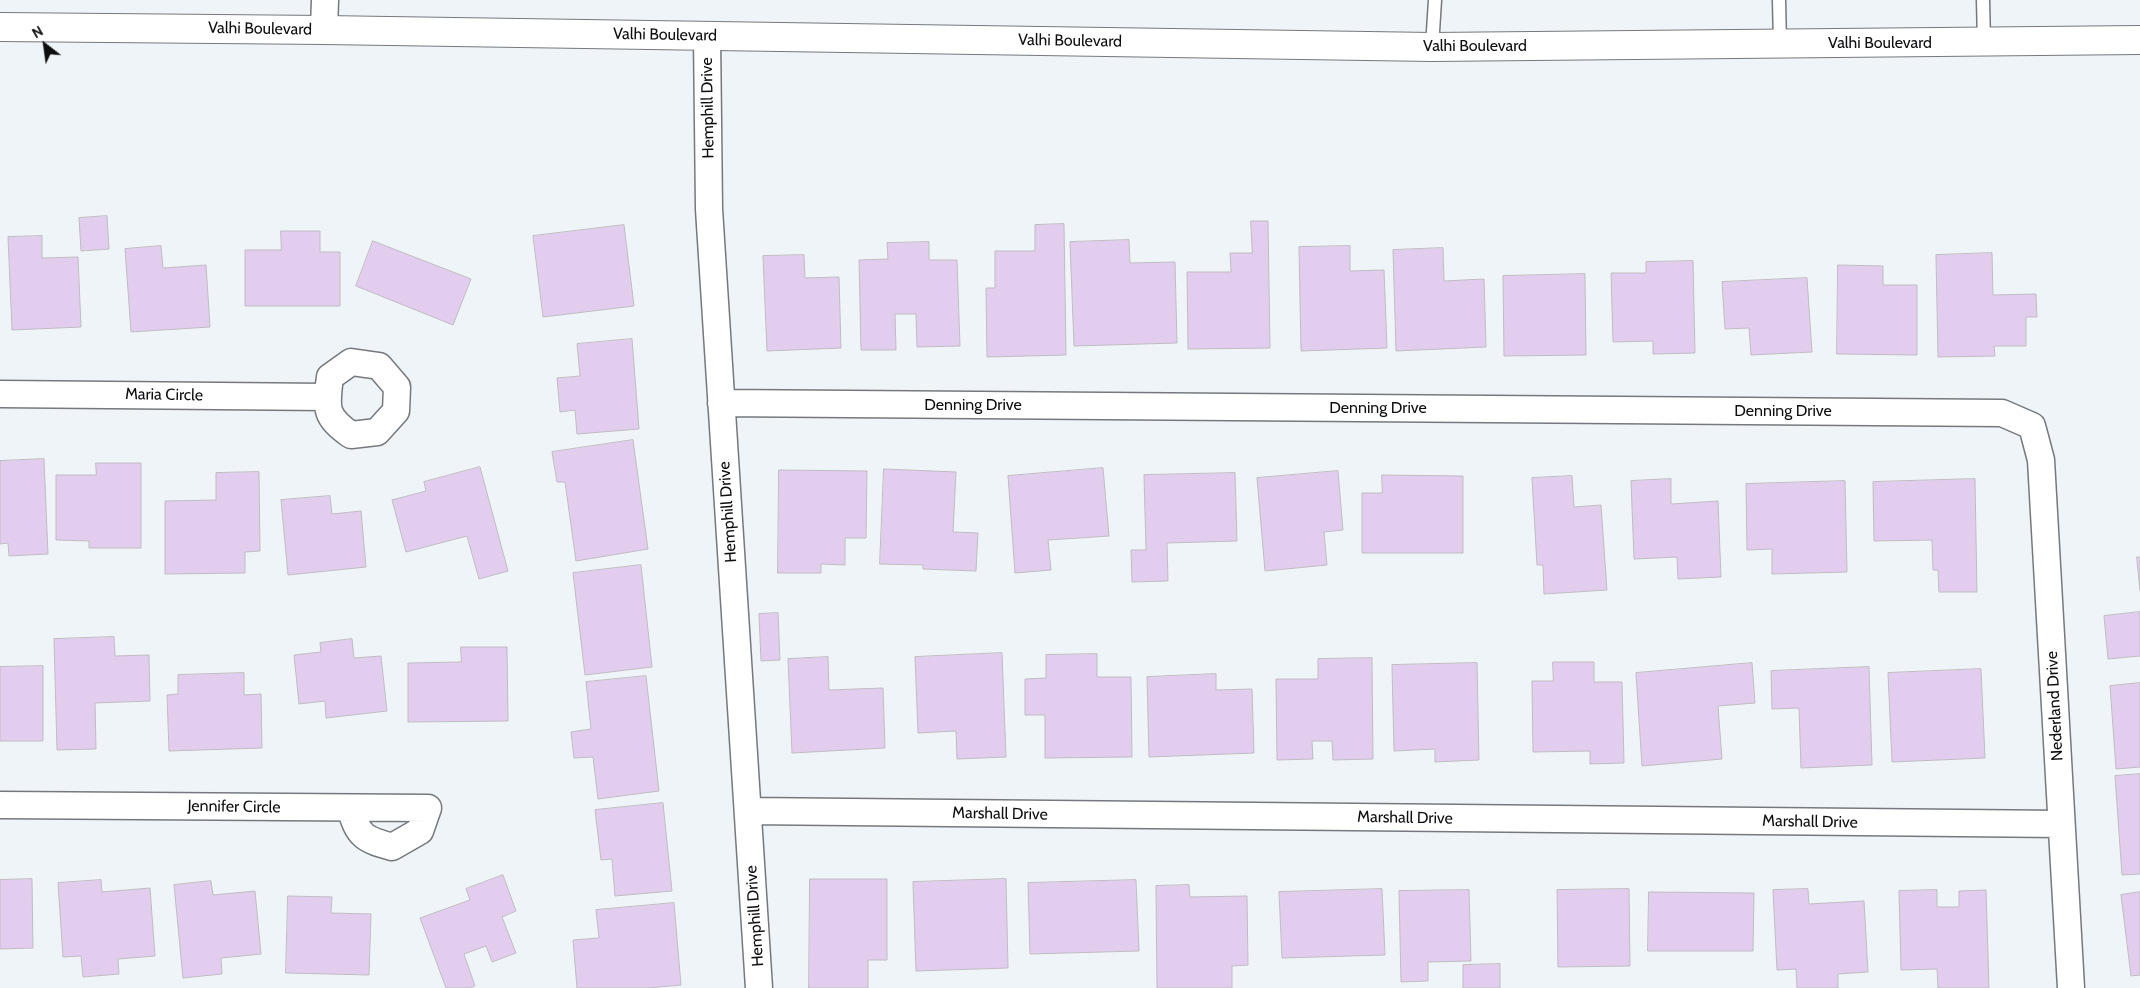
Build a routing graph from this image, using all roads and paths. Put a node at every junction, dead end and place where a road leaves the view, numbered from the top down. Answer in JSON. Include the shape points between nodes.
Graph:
{"nodes":[{"id":1,"x":325,"y":0,"type":"edge"},
{"id":2,"x":1435,"y":0,"type":"edge"},
{"id":3,"x":1780,"y":0,"type":"edge"},
{"id":4,"x":1983,"y":0,"type":"edge"},
{"id":5,"x":0,"y":27,"type":"edge"},
{"id":6,"x":324,"y":30,"type":"junction"},
{"id":7,"x":706,"y":36,"type":"junction"},
{"id":8,"x":2140,"y":40,"type":"edge"},
{"id":9,"x":1984,"y":42,"type":"junction"},
{"id":10,"x":1780,"y":44,"type":"junction"},
{"id":11,"x":1432,"y":47,"type":"junction"},
{"id":12,"x":0,"y":394,"type":"edge"},
{"id":13,"x":327,"y":397,"type":"dead end"},
{"id":14,"x":721,"y":403,"type":"junction"},
{"id":15,"x":2032,"y":426,"type":"joint"},
{"id":16,"x":0,"y":805,"type":"edge"},
{"id":17,"x":350,"y":808,"type":"junction"},
{"id":18,"x":748,"y":811,"type":"junction"},
{"id":19,"x":2062,"y":824,"type":"junction"},
{"id":20,"x":759,"y":988,"type":"edge"},
{"id":21,"x":2071,"y":988,"type":"edge"}],
"edges":[{"from":1,"to":6,"type":"street"},
{"from":2,"to":11,"type":"lane"},
{"from":3,"to":10,"type":"lane"},
{"from":4,"to":9,"type":"lane"},
{"from":5,"to":6,"type":"street","name":"Valhi Boulevard"},
{"from":6,"to":7,"type":"street","name":"Valhi Boulevard"},
{"from":7,"to":11,"type":"street","name":"Valhi Boulevard"},
{"from":7,"to":14,"type":"street","name":"Hemphill Drive","via":[[709,208]]},
{"from":8,"to":9,"type":"street","name":"Valhi Boulevard"},
{"from":9,"to":10,"type":"street","name":"Valhi Boulevard"},
{"from":10,"to":11,"type":"street","name":"Valhi Boulevard"},
{"from":12,"to":13,"type":"street","name":"Maria Circle"},
{"from":14,"to":15,"type":"street","name":"Denning Drive","via":[[2002,413]]},
{"from":14,"to":18,"type":"street","name":"Hemphill Drive"},
{"from":15,"to":19,"type":"street","name":"Nederland Drive","via":[[2041,460]]},
{"from":16,"to":17,"type":"street","name":"Jennifer Circle"},
{"from":17,"to":17,"type":"street","name":"Jennifer Circle","via":[[428,808],[420,831],[392,847],[368,840],[356,827]]},
{"from":18,"to":19,"type":"street","name":"Marshall Drive"},
{"from":18,"to":20,"type":"street","name":"Hemphill Drive"},
{"from":19,"to":21,"type":"street","name":"Nederland Drive"}]}
